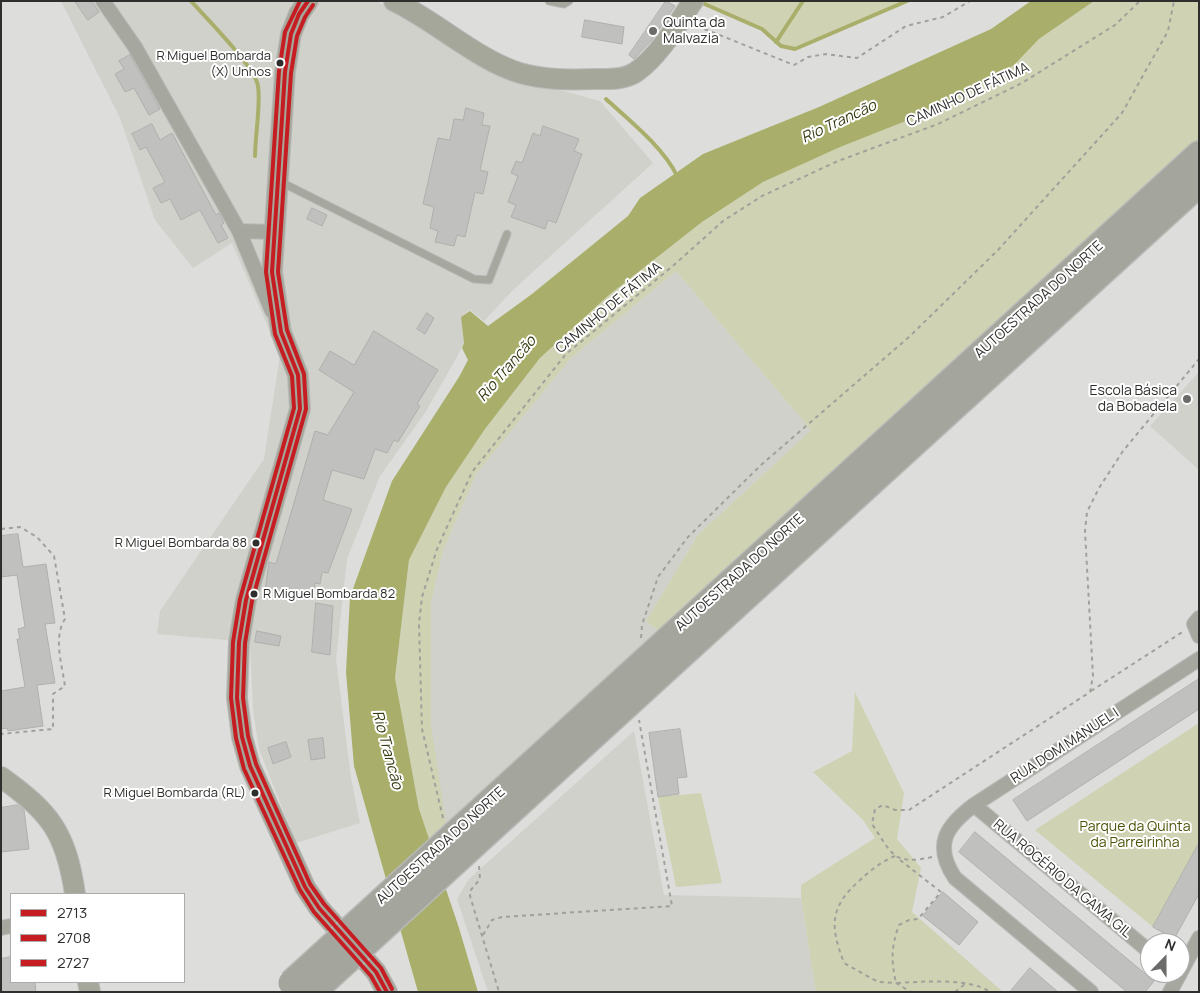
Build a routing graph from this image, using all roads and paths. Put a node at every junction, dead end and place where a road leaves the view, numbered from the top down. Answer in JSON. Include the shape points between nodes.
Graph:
{"nodes":[{"id":1,"x":103,"y":1,"type":"edge"},
{"id":2,"x":308,"y":1,"type":"edge"},
{"id":3,"x":394,"y":1,"type":"edge"},
{"id":4,"x":549,"y":1,"type":"edge"},
{"id":5,"x":569,"y":1,"type":"edge"},
{"id":6,"x":693,"y":1,"type":"edge"},
{"id":7,"x":970,"y":1,"type":"edge"},
{"id":8,"x":1140,"y":1,"type":"edge"},
{"id":9,"x":1174,"y":1,"type":"edge"},
{"id":10,"x":680,"y":20,"type":"junction"},
{"id":11,"x":1199,"y":154,"type":"edge"},
{"id":12,"x":277,"y":180,"type":"junction"},
{"id":13,"x":1199,"y":184,"type":"edge"},
{"id":14,"x":239,"y":231,"type":"junction"},
{"id":15,"x":273,"y":232,"type":"junction"},
{"id":16,"x":507,"y":234,"type":"dead end"},
{"id":17,"x":281,"y":332,"type":"junction"},
{"id":18,"x":1199,"y":359,"type":"edge"},
{"id":19,"x":1,"y":529,"type":"edge"},
{"id":20,"x":1197,"y":626,"type":"edge"},
{"id":21,"x":641,"y":644,"type":"dead end"},
{"id":22,"x":674,"y":648,"type":"junction"},
{"id":23,"x":1199,"y":659,"type":"edge"},
{"id":24,"x":1090,"y":692,"type":"junction"},
{"id":25,"x":639,"y":719,"type":"dead end"},
{"id":26,"x":1,"y":734,"type":"edge"},
{"id":27,"x":1,"y":776,"type":"edge"},
{"id":28,"x":974,"y":805,"type":"junction"},
{"id":29,"x":446,"y":823,"type":"dead end"},
{"id":30,"x":944,"y":850,"type":"junction"},
{"id":31,"x":894,"y":856,"type":"junction"},
{"id":32,"x":479,"y":863,"type":"dead end"},
{"id":33,"x":75,"y":893,"type":"edge"},
{"id":34,"x":483,"y":936,"type":"junction"},
{"id":35,"x":1199,"y":938,"type":"edge"},
{"id":36,"x":1140,"y":944,"type":"edge"},
{"id":37,"x":1190,"y":953,"type":"edge"},
{"id":38,"x":896,"y":983,"type":"junction"},
{"id":39,"x":965,"y":984,"type":"junction"},
{"id":40,"x":295,"y":989,"type":"edge"},
{"id":41,"x":387,"y":992,"type":"edge"},
{"id":42,"x":499,"y":992,"type":"edge"},
{"id":43,"x":911,"y":992,"type":"edge"},
{"id":44,"x":955,"y":992,"type":"edge"},
{"id":45,"x":990,"y":992,"type":"edge"},
{"id":46,"x":1091,"y":992,"type":"edge"}],
"edges":[{"from":1,"to":14,"type":"street","via":[[135,47]]},
{"from":2,"to":12,"type":"main road","via":[[299,14],[289,42]]},
{"from":3,"to":10,"type":"main road","via":[[509,69],[566,81],[630,76],[646,63]]},
{"from":4,"to":5,"type":"lane","via":[[564,4]]},
{"from":6,"to":10,"type":"main road"},
{"from":7,"to":10,"type":"path","via":[[943,17],[906,26],[857,58],[826,54],[808,57],[794,65]]},
{"from":8,"to":29,"type":"path","name":"CAMINHO DE FÁTIMA","via":[[1115,25],[1022,83],[938,124],[838,161],[762,196],[723,221],[566,354],[472,472],[438,549],[422,597],[422,729],[440,812]]},
{"from":9,"to":21,"type":"path","via":[[1168,31],[1122,113],[1011,235],[909,337],[761,465],[688,537],[658,577],[642,625]]},
{"from":11,"to":22,"type":"highway","name":"AUTOESTRADA DO NORTE"},
{"from":12,"to":15,"type":"main road"},
{"from":12,"to":16,"type":"lane","via":[[474,279],[489,280]]},
{"from":13,"to":22,"type":"highway","name":"AUTOESTRADA DO NORTE"},
{"from":14,"to":15,"type":"street"},
{"from":14,"to":17,"type":"street"},
{"from":15,"to":17,"type":"main road","via":[[272,272]]},
{"from":17,"to":41,"type":"main road","via":[[298,375],[300,409],[246,600],[238,659],[239,717],[250,766],[305,887],[319,908],[376,972]]},
{"from":18,"to":24,"type":"path","via":[[1123,450],[1087,512],[1085,531],[1093,676]]},
{"from":19,"to":26,"type":"path","via":[[20,527],[38,537],[54,556],[65,619],[60,627],[59,644],[65,686],[53,694],[53,729]]},
{"from":20,"to":24,"type":"path"},
{"from":22,"to":40,"type":"highway","name":"AUTOESTRADA DO NORTE","bridge":true},
{"from":23,"to":28,"type":"street","name":"RUA DOM MANUEL I"},
{"from":24,"to":31,"type":"path","via":[[909,810],[883,806],[875,809],[872,824]]},
{"from":25,"to":34,"type":"path","via":[[672,906],[502,917],[492,920]]},
{"from":27,"to":33,"type":"main road","via":[[28,796],[62,838]]},
{"from":28,"to":30,"type":"street","name":"RUA DOM MANUEL I","via":[[949,827]]},
{"from":28,"to":36,"type":"street","name":"RUA ROGÉRIO DA GAMA GIL"},
{"from":30,"to":31,"type":"path","via":[[915,861],[904,861]]},
{"from":30,"to":46,"type":"street","via":[[947,866],[955,878]]},
{"from":31,"to":38,"type":"path","via":[[941,892],[918,919],[899,925],[891,950]]},
{"from":31,"to":38,"type":"path","via":[[871,870],[849,890],[838,904],[835,921],[836,940],[844,963],[878,982]]},
{"from":32,"to":34,"type":"path","via":[[480,879],[470,891],[470,896]]},
{"from":34,"to":42,"type":"path"},
{"from":35,"to":37,"type":"street"},
{"from":38,"to":39,"type":"path"},
{"from":38,"to":43,"type":"path"},
{"from":39,"to":44,"type":"path"},
{"from":39,"to":45,"type":"path"}]}
